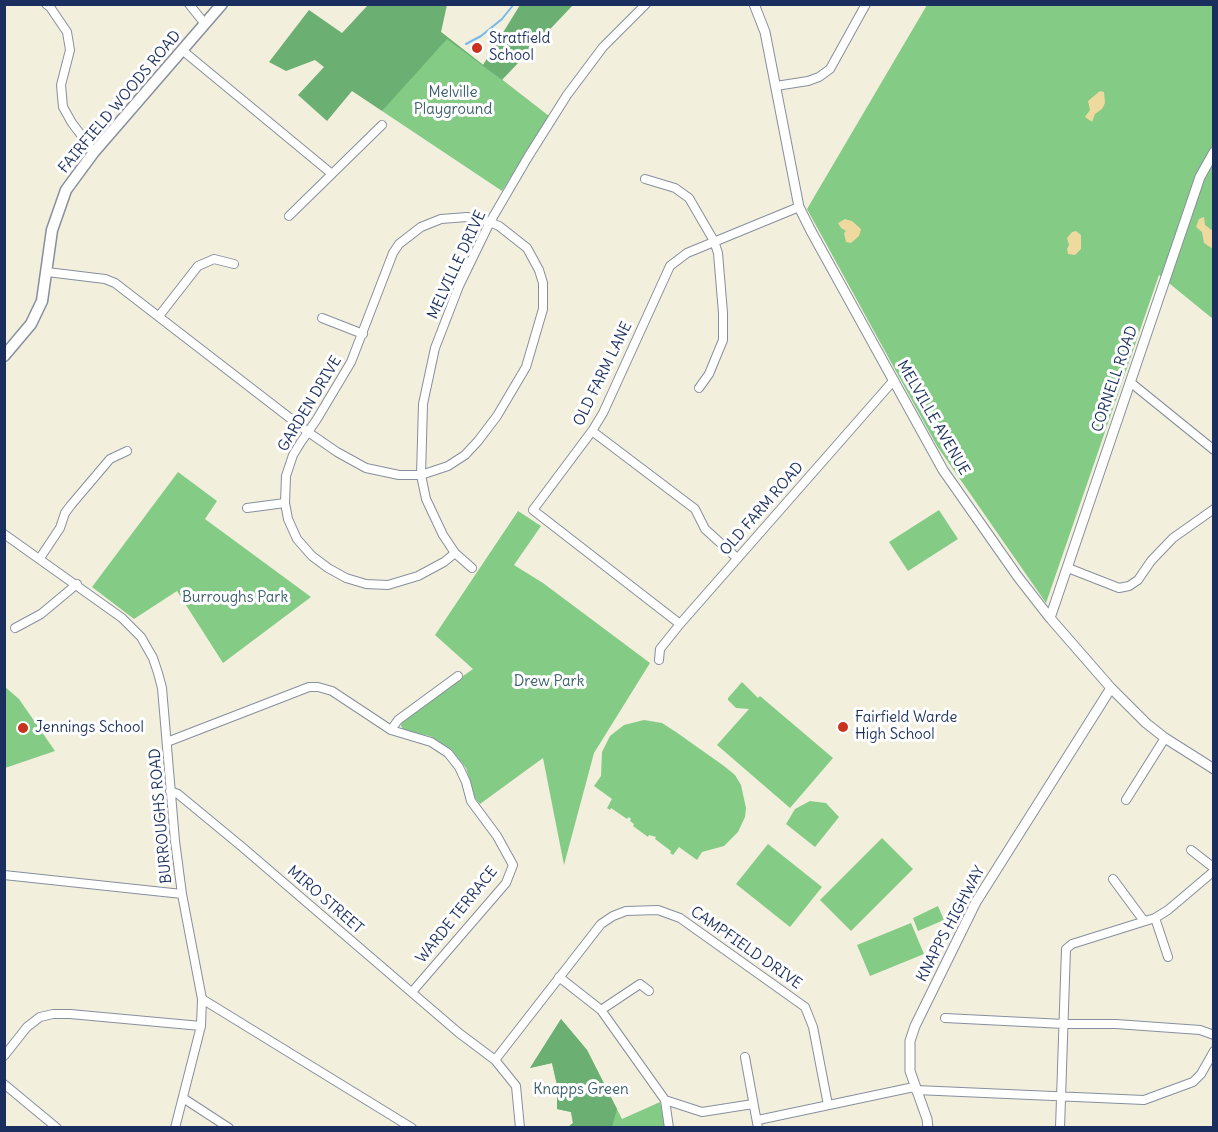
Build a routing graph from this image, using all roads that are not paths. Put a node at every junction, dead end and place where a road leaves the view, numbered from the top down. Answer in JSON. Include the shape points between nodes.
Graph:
{"nodes":[{"id":1,"x":189,"y":4,"type":"edge"},
{"id":2,"x":222,"y":4,"type":"edge"},
{"id":3,"x":645,"y":4,"type":"edge"},
{"id":4,"x":754,"y":4,"type":"edge"},
{"id":5,"x":866,"y":4,"type":"edge"},
{"id":6,"x":50,"y":5,"type":"edge"},
{"id":7,"x":205,"y":24,"type":"junction"},
{"id":8,"x":182,"y":50,"type":"junction"},
{"id":9,"x":776,"y":86,"type":"junction"},
{"id":10,"x":382,"y":125,"type":"dead end"},
{"id":11,"x":94,"y":152,"type":"junction"},
{"id":12,"x":1214,"y":152,"type":"edge"},
{"id":13,"x":332,"y":174,"type":"junction"},
{"id":14,"x":645,"y":179,"type":"dead end"},
{"id":15,"x":799,"y":207,"type":"junction"},
{"id":16,"x":289,"y":216,"type":"dead end"},
{"id":17,"x":490,"y":222,"type":"junction"},
{"id":18,"x":714,"y":241,"type":"junction"},
{"id":19,"x":234,"y":264,"type":"dead end"},
{"id":20,"x":47,"y":272,"type":"junction"},
{"id":21,"x":159,"y":316,"type":"junction"},
{"id":22,"x":322,"y":318,"type":"dead end"},
{"id":23,"x":363,"y":334,"type":"junction"},
{"id":24,"x":5,"y":354,"type":"edge"},
{"id":25,"x":894,"y":380,"type":"junction"},
{"id":26,"x":1130,"y":382,"type":"junction"},
{"id":27,"x":699,"y":388,"type":"dead end"},
{"id":28,"x":592,"y":430,"type":"junction"},
{"id":29,"x":308,"y":432,"type":"junction"},
{"id":30,"x":1214,"y":450,"type":"edge"},
{"id":31,"x":128,"y":451,"type":"dead end"},
{"id":32,"x":421,"y":475,"type":"junction"},
{"id":33,"x":285,"y":503,"type":"junction"},
{"id":34,"x":247,"y":508,"type":"dead end"},
{"id":35,"x":1214,"y":509,"type":"edge"},
{"id":36,"x":4,"y":534,"type":"edge"},
{"id":37,"x":455,"y":553,"type":"junction"},
{"id":38,"x":40,"y":558,"type":"junction"},
{"id":39,"x":737,"y":558,"type":"junction"},
{"id":40,"x":472,"y":568,"type":"dead end"},
{"id":41,"x":1068,"y":568,"type":"junction"},
{"id":42,"x":77,"y":584,"type":"junction"},
{"id":43,"x":1050,"y":618,"type":"junction"},
{"id":44,"x":680,"y":624,"type":"junction"},
{"id":45,"x":15,"y":628,"type":"dead end"},
{"id":46,"x":659,"y":660,"type":"dead end"},
{"id":47,"x":458,"y":676,"type":"dead end"},
{"id":48,"x":1111,"y":688,"type":"junction"},
{"id":49,"x":391,"y":730,"type":"junction"},
{"id":50,"x":1166,"y":738,"type":"junction"},
{"id":51,"x":167,"y":742,"type":"junction"},
{"id":52,"x":1214,"y":769,"type":"edge"},
{"id":53,"x":170,"y":791,"type":"junction"},
{"id":54,"x":1126,"y":800,"type":"dead end"},
{"id":55,"x":1191,"y":850,"type":"dead end"},
{"id":56,"x":4,"y":870,"type":"edge"},
{"id":57,"x":1214,"y":870,"type":"edge"},
{"id":58,"x":5,"y":875,"type":"edge"},
{"id":59,"x":1113,"y":879,"type":"dead end"},
{"id":60,"x":182,"y":894,"type":"junction"},
{"id":61,"x":1155,"y":918,"type":"junction"},
{"id":62,"x":1144,"y":921,"type":"junction"},
{"id":63,"x":1168,"y":957,"type":"dead end"},
{"id":64,"x":560,"y":976,"type":"junction"},
{"id":65,"x":649,"y":991,"type":"dead end"},
{"id":66,"x":412,"y":992,"type":"junction"},
{"id":67,"x":202,"y":999,"type":"junction"},
{"id":68,"x":602,"y":1010,"type":"junction"},
{"id":69,"x":945,"y":1018,"type":"dead end"},
{"id":70,"x":1064,"y":1024,"type":"junction"},
{"id":71,"x":201,"y":1026,"type":"junction"},
{"id":72,"x":1214,"y":1035,"type":"edge"},
{"id":73,"x":1214,"y":1051,"type":"edge"},
{"id":74,"x":4,"y":1056,"type":"edge"},
{"id":75,"x":745,"y":1057,"type":"dead end"},
{"id":76,"x":495,"y":1060,"type":"junction"},
{"id":77,"x":4,"y":1084,"type":"edge"},
{"id":78,"x":915,"y":1089,"type":"junction"},
{"id":79,"x":1061,"y":1096,"type":"junction"},
{"id":80,"x":183,"y":1098,"type":"junction"},
{"id":81,"x":665,"y":1100,"type":"junction"},
{"id":82,"x":753,"y":1104,"type":"junction"},
{"id":83,"x":828,"y":1105,"type":"junction"},
{"id":84,"x":758,"y":1124,"type":"edge"},
{"id":85,"x":57,"y":1128,"type":"edge"},
{"id":86,"x":175,"y":1128,"type":"edge"},
{"id":87,"x":230,"y":1128,"type":"edge"},
{"id":88,"x":412,"y":1128,"type":"edge"},
{"id":89,"x":520,"y":1128,"type":"edge"},
{"id":90,"x":669,"y":1128,"type":"edge"},
{"id":91,"x":928,"y":1128,"type":"edge"},
{"id":92,"x":1060,"y":1128,"type":"edge"}],
"edges":[{"from":1,"to":7,"type":"street"},
{"from":2,"to":7,"type":"main road","name":"FAIRFIELD WOODS ROAD"},
{"from":3,"to":17,"type":"street","name":"MELVILLE DRIVE","via":[[603,47],[567,95]]},
{"from":4,"to":9,"type":"street","name":"MELVILLE AVENUE","via":[[765,32]]},
{"from":5,"to":9,"type":"street","via":[[830,69],[808,81]]},
{"from":6,"to":11,"type":"street","via":[[67,32],[70,50],[61,85],[63,107]]},
{"from":7,"to":8,"type":"main road","name":"FAIRFIELD WOODS ROAD"},
{"from":8,"to":11,"type":"main road","name":"FAIRFIELD WOODS ROAD"},
{"from":8,"to":13,"type":"street"},
{"from":9,"to":15,"type":"street","name":"MELVILLE AVENUE"},
{"from":10,"to":13,"type":"street"},
{"from":11,"to":20,"type":"main road","name":"FAIRFIELD WOODS ROAD","via":[[66,190],[52,230]]},
{"from":12,"to":26,"type":"street","name":"CORNELL ROAD","via":[[1200,177]]},
{"from":13,"to":16,"type":"street"},
{"from":14,"to":18,"type":"street","via":[[675,188],[689,198]]},
{"from":15,"to":18,"type":"street","name":"OLD FARM LANE"},
{"from":15,"to":25,"type":"street","name":"MELVILLE AVENUE"},
{"from":17,"to":23,"type":"street","name":"GARDEN DRIVE","via":[[467,217],[441,219],[407,237],[393,253]]},
{"from":17,"to":32,"type":"street","name":"MELVILLE DRIVE","via":[[435,348],[423,404]]},
{"from":17,"to":32,"type":"street","via":[[527,248],[539,270],[543,309],[526,367],[497,416],[465,455]]},
{"from":18,"to":27,"type":"street","via":[[723,340]]},
{"from":18,"to":28,"type":"street","name":"OLD FARM LANE","via":[[670,266]]},
{"from":19,"to":21,"type":"street","via":[[214,259],[198,266]]},
{"from":20,"to":21,"type":"street","via":[[105,279]]},
{"from":20,"to":24,"type":"main road","name":"FAIRFIELD WOODS ROAD","via":[[42,301],[31,324]]},
{"from":21,"to":29,"type":"street"},
{"from":22,"to":23,"type":"street"},
{"from":23,"to":29,"type":"street","name":"GARDEN DRIVE","via":[[340,382]]},
{"from":25,"to":39,"type":"street","name":"OLD FARM ROAD"},
{"from":25,"to":43,"type":"street","name":"MELVILLE AVENUE","via":[[943,470]]},
{"from":26,"to":30,"type":"street"},
{"from":26,"to":41,"type":"street","name":"CORNELL ROAD"},
{"from":28,"to":39,"type":"street","via":[[695,509],[705,529]]},
{"from":28,"to":44,"type":"street","name":"OLD FARM LANE","via":[[533,510]]},
{"from":29,"to":32,"type":"street","via":[[366,468]]},
{"from":29,"to":33,"type":"street","name":"GARDEN DRIVE","via":[[293,455],[286,476]]},
{"from":31,"to":38,"type":"street","via":[[110,459],[70,505]]},
{"from":32,"to":37,"type":"street","name":"MELVILLE DRIVE","via":[[426,499]]},
{"from":33,"to":34,"type":"street"},
{"from":33,"to":37,"type":"street","name":"GARDEN DRIVE","via":[[297,539],[312,556],[337,573],[366,584],[388,585],[418,576]]},
{"from":35,"to":41,"type":"street","via":[[1173,538],[1129,586],[1119,588]]},
{"from":36,"to":38,"type":"street","name":"BURROUGHS ROAD"},
{"from":37,"to":40,"type":"street","name":"MELVILLE DRIVE"},
{"from":38,"to":42,"type":"street","name":"BURROUGHS ROAD"},
{"from":39,"to":44,"type":"street","name":"OLD FARM ROAD"},
{"from":41,"to":43,"type":"street","name":"CORNELL ROAD"},
{"from":42,"to":45,"type":"street","via":[[41,614]]},
{"from":42,"to":51,"type":"street","name":"BURROUGHS ROAD","via":[[122,618],[141,637],[153,658],[162,688]]},
{"from":43,"to":48,"type":"street","name":"MELVILLE AVENUE"},
{"from":44,"to":46,"type":"street","name":"OLD FARM ROAD","via":[[660,649]]},
{"from":47,"to":49,"type":"street","via":[[398,720]]},
{"from":48,"to":50,"type":"street","name":"MELVILLE AVENUE"},
{"from":48,"to":78,"type":"street","name":"KNAPPS HIGHWAY","via":[[975,904],[915,1026],[909,1055]]},
{"from":49,"to":51,"type":"street","name":"WARDE TERRACE","via":[[332,691],[309,687]]},
{"from":49,"to":66,"type":"street","name":"WARDE TERRACE","via":[[431,742],[448,753],[459,767],[471,801],[513,865],[506,883]]},
{"from":50,"to":52,"type":"street","name":"MELVILLE AVENUE"},
{"from":50,"to":54,"type":"street"},
{"from":51,"to":53,"type":"street","name":"BURROUGHS ROAD"},
{"from":53,"to":60,"type":"street","name":"BURROUGHS ROAD"},
{"from":53,"to":66,"type":"street","name":"MIRO STREET","via":[[241,846]]},
{"from":55,"to":57,"type":"street"},
{"from":56,"to":58,"type":"street"},
{"from":57,"to":61,"type":"street"},
{"from":58,"to":60,"type":"street"},
{"from":59,"to":62,"type":"street"},
{"from":60,"to":67,"type":"street","name":"BURROUGHS ROAD"},
{"from":61,"to":62,"type":"street"},
{"from":61,"to":63,"type":"street"},
{"from":62,"to":70,"type":"street","via":[[1066,949]]},
{"from":64,"to":68,"type":"street"},
{"from":64,"to":76,"type":"street","name":"CAMPFIELD DRIVE"},
{"from":64,"to":83,"type":"street","name":"CAMPFIELD DRIVE","via":[[601,924],[613,916],[644,909],[680,918],[805,1007],[813,1027]]},
{"from":65,"to":68,"type":"street","via":[[640,984]]},
{"from":66,"to":76,"type":"street","name":"MIRO STREET"},
{"from":67,"to":71,"type":"street","name":"BURROUGHS ROAD"},
{"from":67,"to":88,"type":"street"},
{"from":68,"to":81,"type":"street"},
{"from":69,"to":70,"type":"street"},
{"from":70,"to":72,"type":"street","via":[[1200,1030]]},
{"from":70,"to":79,"type":"street"},
{"from":71,"to":74,"type":"street","via":[[53,1014],[40,1017],[27,1027]]},
{"from":71,"to":80,"type":"street","name":"BURROUGHS ROAD"},
{"from":73,"to":79,"type":"street","via":[[1193,1082],[1144,1100]]},
{"from":75,"to":82,"type":"street"},
{"from":76,"to":89,"type":"street","name":"MIRO STREET","via":[[516,1086]]},
{"from":77,"to":85,"type":"street"},
{"from":78,"to":79,"type":"street"},
{"from":78,"to":83,"type":"street"},
{"from":78,"to":91,"type":"street","name":"KNAPPS HIGHWAY"},
{"from":79,"to":92,"type":"street"},
{"from":80,"to":86,"type":"street","name":"BURROUGHS ROAD"},
{"from":80,"to":87,"type":"street"},
{"from":81,"to":82,"type":"street","via":[[702,1112]]},
{"from":81,"to":90,"type":"street"},
{"from":82,"to":84,"type":"street"},
{"from":83,"to":84,"type":"street"}]}
